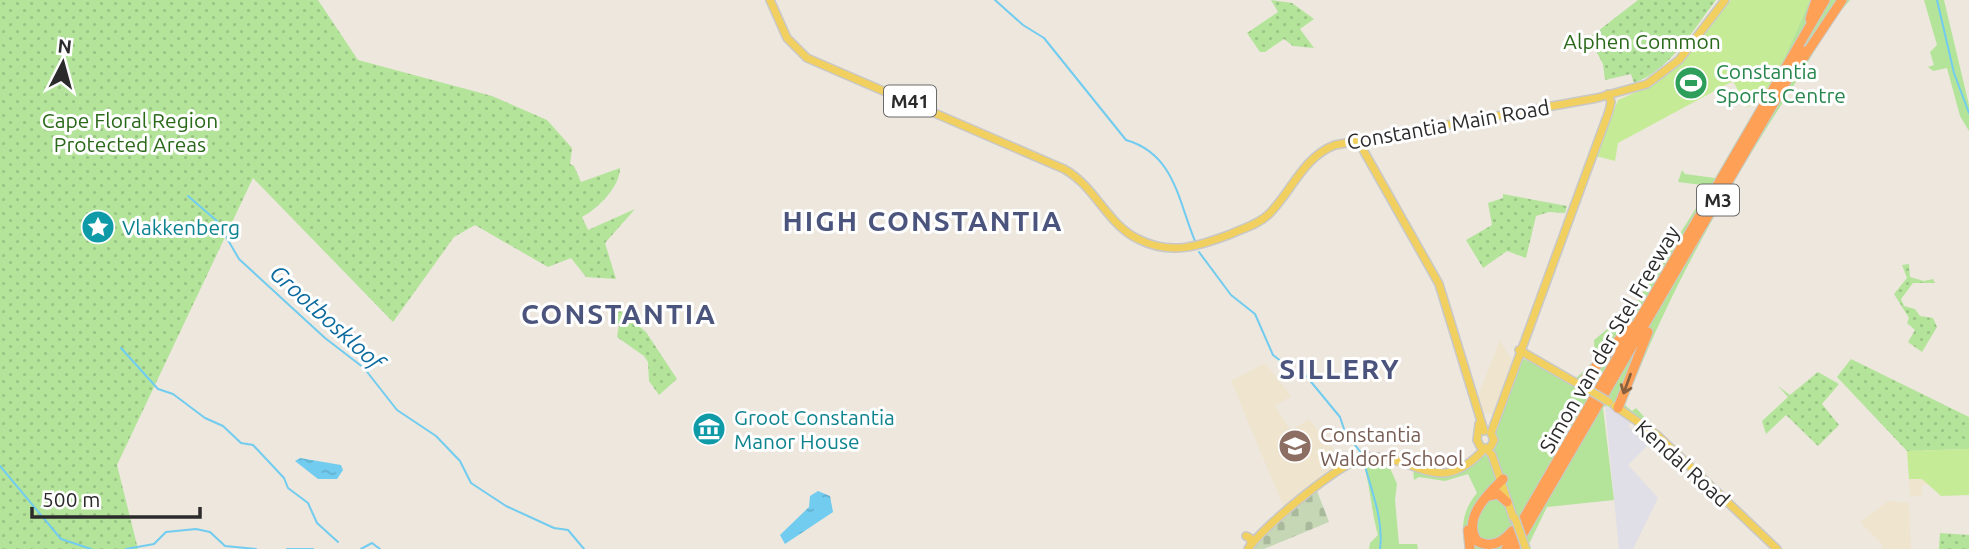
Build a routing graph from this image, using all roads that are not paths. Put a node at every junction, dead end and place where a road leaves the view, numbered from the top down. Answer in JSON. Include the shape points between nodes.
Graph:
{"nodes":[{"id":1,"x":770,"y":0,"type":"edge"},
{"id":2,"x":1722,"y":0,"type":"edge"},
{"id":3,"x":1816,"y":0,"type":"edge"},
{"id":4,"x":1825,"y":0,"type":"edge"},
{"id":5,"x":1832,"y":0,"type":"edge"},
{"id":6,"x":1842,"y":0,"type":"edge"},
{"id":7,"x":1796,"y":66,"type":"junction"},
{"id":8,"x":1785,"y":71,"type":"junction"},
{"id":9,"x":1629,"y":90,"type":"junction"},
{"id":10,"x":1607,"y":95,"type":"junction"},
{"id":11,"x":1597,"y":98,"type":"junction"},
{"id":12,"x":1580,"y":100,"type":"junction"},
{"id":13,"x":1608,"y":109,"type":"junction"},
{"id":14,"x":1357,"y":139,"type":"junction"},
{"id":15,"x":1087,"y":187,"type":"junction"},
{"id":16,"x":1079,"y":192,"type":"dead end"},
{"id":17,"x":1683,"y":253,"type":"junction"},
{"id":18,"x":1526,"y":334,"type":"junction"},
{"id":19,"x":1520,"y":351,"type":"junction"},
{"id":20,"x":1533,"y":357,"type":"junction"},
{"id":21,"x":1516,"y":365,"type":"junction"},
{"id":22,"x":1511,"y":378,"type":"junction"},
{"id":23,"x":1573,"y":381,"type":"joint"},
{"id":24,"x":1585,"y":385,"type":"junction"},
{"id":25,"x":1500,"y":407,"type":"junction"},
{"id":26,"x":1478,"y":408,"type":"junction"},
{"id":27,"x":1618,"y":408,"type":"junction"},
{"id":28,"x":1480,"y":417,"type":"junction"},
{"id":29,"x":1493,"y":420,"type":"junction"},
{"id":30,"x":1484,"y":433,"type":"junction"},
{"id":31,"x":1486,"y":447,"type":"junction"},
{"id":32,"x":1566,"y":447,"type":"junction"},
{"id":33,"x":1474,"y":460,"type":"junction"},
{"id":34,"x":1495,"y":464,"type":"junction"},
{"id":35,"x":1466,"y":466,"type":"junction"},
{"id":36,"x":1501,"y":478,"type":"junction"},
{"id":37,"x":1551,"y":486,"type":"junction"},
{"id":38,"x":1486,"y":498,"type":"junction"},
{"id":39,"x":1507,"y":502,"type":"junction"},
{"id":40,"x":1515,"y":519,"type":"junction"},
{"id":41,"x":1246,"y":536,"type":"dead end"},
{"id":42,"x":1250,"y":546,"type":"edge"},
{"id":43,"x":1470,"y":549,"type":"edge"},
{"id":44,"x":1506,"y":549,"type":"edge"},
{"id":45,"x":1514,"y":549,"type":"edge"},
{"id":46,"x":1523,"y":549,"type":"edge"},
{"id":47,"x":1777,"y":549,"type":"edge"}],
"edges":[{"from":1,"to":15,"type":"main road","name":"Constantia Main Road","number":"M41","via":[[787,38],[807,58],[1064,169]]},
{"from":2,"to":9,"type":"main road","name":"Constantia Main Road","number":"M41","via":[[1670,69]]},
{"from":2,"to":10,"type":"main road","name":"Constantia Main Road","number":"M41","via":[[1659,75]]},
{"from":3,"to":8,"type":"highway"},
{"from":4,"to":8,"type":"highway","name":"Simon van der Stel Freeway","number":"M3"},
{"from":5,"to":7,"type":"highway","name":"Simon van der Stel Freeway","number":"M3"},
{"from":6,"to":7,"type":"highway"},
{"from":7,"to":17,"type":"highway","name":"Simon van der Stel Freeway","number":"M3"},
{"from":8,"to":17,"type":"highway","name":"Simon van der Stel Freeway","number":"M3"},
{"from":9,"to":10,"type":"main road","name":"Constantia Main Road","number":"M41"},
{"from":9,"to":13,"type":"main road","via":[[1615,97]]},
{"from":10,"to":11,"type":"main road","name":"Constantia Main Road","number":"M41"},
{"from":10,"to":12,"type":"main road","name":"Constantia Main Road","number":"M41"},
{"from":10,"to":13,"type":"main road"},
{"from":11,"to":12,"type":"main road","name":"Constantia Main Road","number":"M41"},
{"from":11,"to":13,"type":"main road","via":[[1605,100]]},
{"from":12,"to":14,"type":"main road","name":"Constantia Main Road","number":"M41"},
{"from":13,"to":18,"type":"main road"},
{"from":14,"to":15,"type":"main road","name":"Constantia Main Road","number":"M41","via":[[1315,156],[1261,220],[1188,248],[1157,246],[1130,235]]},
{"from":14,"to":26,"type":"main road","via":[[1439,284]]},
{"from":15,"to":16,"type":"main road"},
{"from":17,"to":24,"type":"highway"},
{"from":17,"to":27,"type":"highway","one_way":true},
{"from":17,"to":32,"type":"highway","name":"Simon van der Stel Freeway","number":"M3"},
{"from":17,"to":37,"type":"highway","name":"Simon van der Stel Freeway","number":"M3"},
{"from":18,"to":19,"type":"main road"},
{"from":18,"to":20,"type":"main road","via":[[1525,349]]},
{"from":19,"to":20,"type":"main road"},
{"from":19,"to":21,"type":"main road"},
{"from":19,"to":22,"type":"main road"},
{"from":20,"to":21,"type":"main road","via":[[1522,358]]},
{"from":20,"to":23,"type":"main road"},
{"from":21,"to":22,"type":"main road"},
{"from":22,"to":25,"type":"main road"},
{"from":23,"to":24,"type":"highway"},
{"from":24,"to":27,"type":"main road","name":"Kendal Road","bridge":true},
{"from":25,"to":29,"type":"main road"},
{"from":25,"to":30,"type":"main road"},
{"from":26,"to":28,"type":"main road"},
{"from":26,"to":30,"type":"main road"},
{"from":27,"to":47,"type":"main road","name":"Kendal Road","via":[[1657,435]]},
{"from":28,"to":29,"type":"main road","via":[[1486,422]]},
{"from":28,"to":30,"type":"main road"},
{"from":29,"to":30,"type":"main road"},
{"from":30,"to":31,"type":"main road"},
{"from":30,"to":31,"type":"main road","via":[[1494,440]]},
{"from":31,"to":33,"type":"main road"},
{"from":31,"to":34,"type":"main road"},
{"from":31,"to":35,"type":"main road"},
{"from":31,"to":36,"type":"main road"},
{"from":32,"to":38,"type":"highway","via":[[1510,534],[1488,545],[1477,541],[1472,530],[1476,512]]},
{"from":32,"to":44,"type":"highway","name":"Simon van der Stel Freeway","number":"M3"},
{"from":33,"to":34,"type":"main road","via":[[1487,455]]},
{"from":33,"to":35,"type":"main road"},
{"from":34,"to":36,"type":"main road"},
{"from":35,"to":42,"type":"main road","via":[[1440,474],[1378,458],[1355,459]]},
{"from":36,"to":38,"type":"highway"},
{"from":36,"to":39,"type":"main road"},
{"from":36,"to":40,"type":"main road"},
{"from":36,"to":43,"type":"highway","via":[[1472,512]]},
{"from":37,"to":45,"type":"highway","name":"Simon van der Stel Freeway","number":"M3"},
{"from":37,"to":46,"type":"highway"},
{"from":38,"to":39,"type":"highway","via":[[1498,494]]},
{"from":39,"to":40,"type":"main road"},
{"from":40,"to":46,"type":"main road","bridge":true},
{"from":41,"to":42,"type":"main road"}]}
